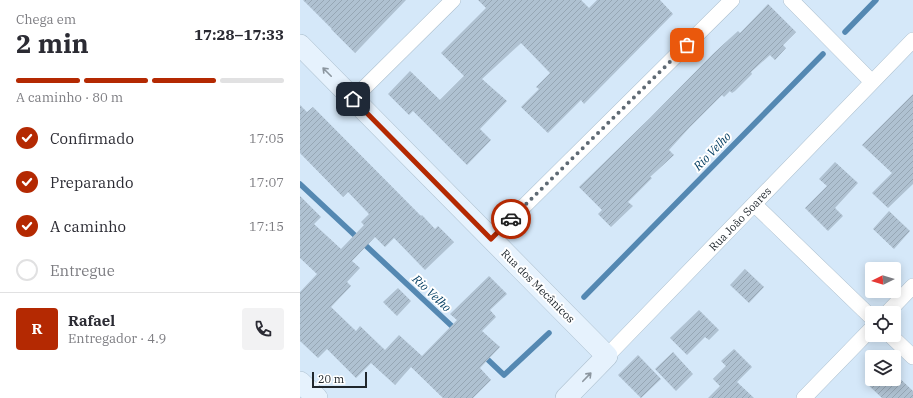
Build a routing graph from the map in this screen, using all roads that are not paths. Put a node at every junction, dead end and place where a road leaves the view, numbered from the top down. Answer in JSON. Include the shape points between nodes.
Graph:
{"nodes":[{"id":1,"x":454,"y":0,"type":"edge"},
{"id":2,"x":732,"y":0,"type":"edge"},
{"id":3,"x":791,"y":0,"type":"edge"},
{"id":4,"x":913,"y":40,"type":"edge"},
{"id":5,"x":300,"y":44,"type":"edge"},
{"id":6,"x":872,"y":82,"type":"junction"},
{"id":7,"x":353,"y":99,"type":"junction"},
{"id":8,"x":754,"y":204,"type":"junction"},
{"id":9,"x":491,"y":239,"type":"junction"},
{"id":10,"x":913,"y":286,"type":"edge"},
{"id":11,"x":894,"y":306,"type":"edge"},
{"id":12,"x":865,"y":311,"type":"edge"},
{"id":13,"x":865,"y":335,"type":"edge"},
{"id":14,"x":897,"y":342,"type":"edge"},
{"id":15,"x":607,"y":356,"type":"junction"},
{"id":16,"x":913,"y":357,"type":"edge"},
{"id":17,"x":300,"y":382,"type":"edge"},
{"id":18,"x":317,"y":398,"type":"edge"},
{"id":19,"x":566,"y":398,"type":"edge"},
{"id":20,"x":804,"y":398,"type":"edge"}],
"edges":[{"from":1,"to":7,"type":"street"},
{"from":2,"to":9,"type":"street"},
{"from":3,"to":6,"type":"street"},
{"from":4,"to":6,"type":"street","name":"Rua João Soares"},
{"from":7,"to":5,"type":"main road","name":"Rua dos Mecânicos","one_way":true},
{"from":6,"to":8,"type":"street","name":"Rua João Soares"},
{"from":7,"to":9,"type":"main road","name":"Rua dos Mecânicos"},
{"from":8,"to":12,"type":"street"},
{"from":8,"to":15,"type":"street","name":"Rua João Soares"},
{"from":9,"to":15,"type":"main road","name":"Rua dos Mecânicos"},
{"from":10,"to":11,"type":"street"},
{"from":13,"to":20,"type":"street"},
{"from":14,"to":16,"type":"street"},
{"from":19,"to":15,"type":"main road","name":"Rua João Soares","one_way":true},
{"from":17,"to":18,"type":"main road"}]}
